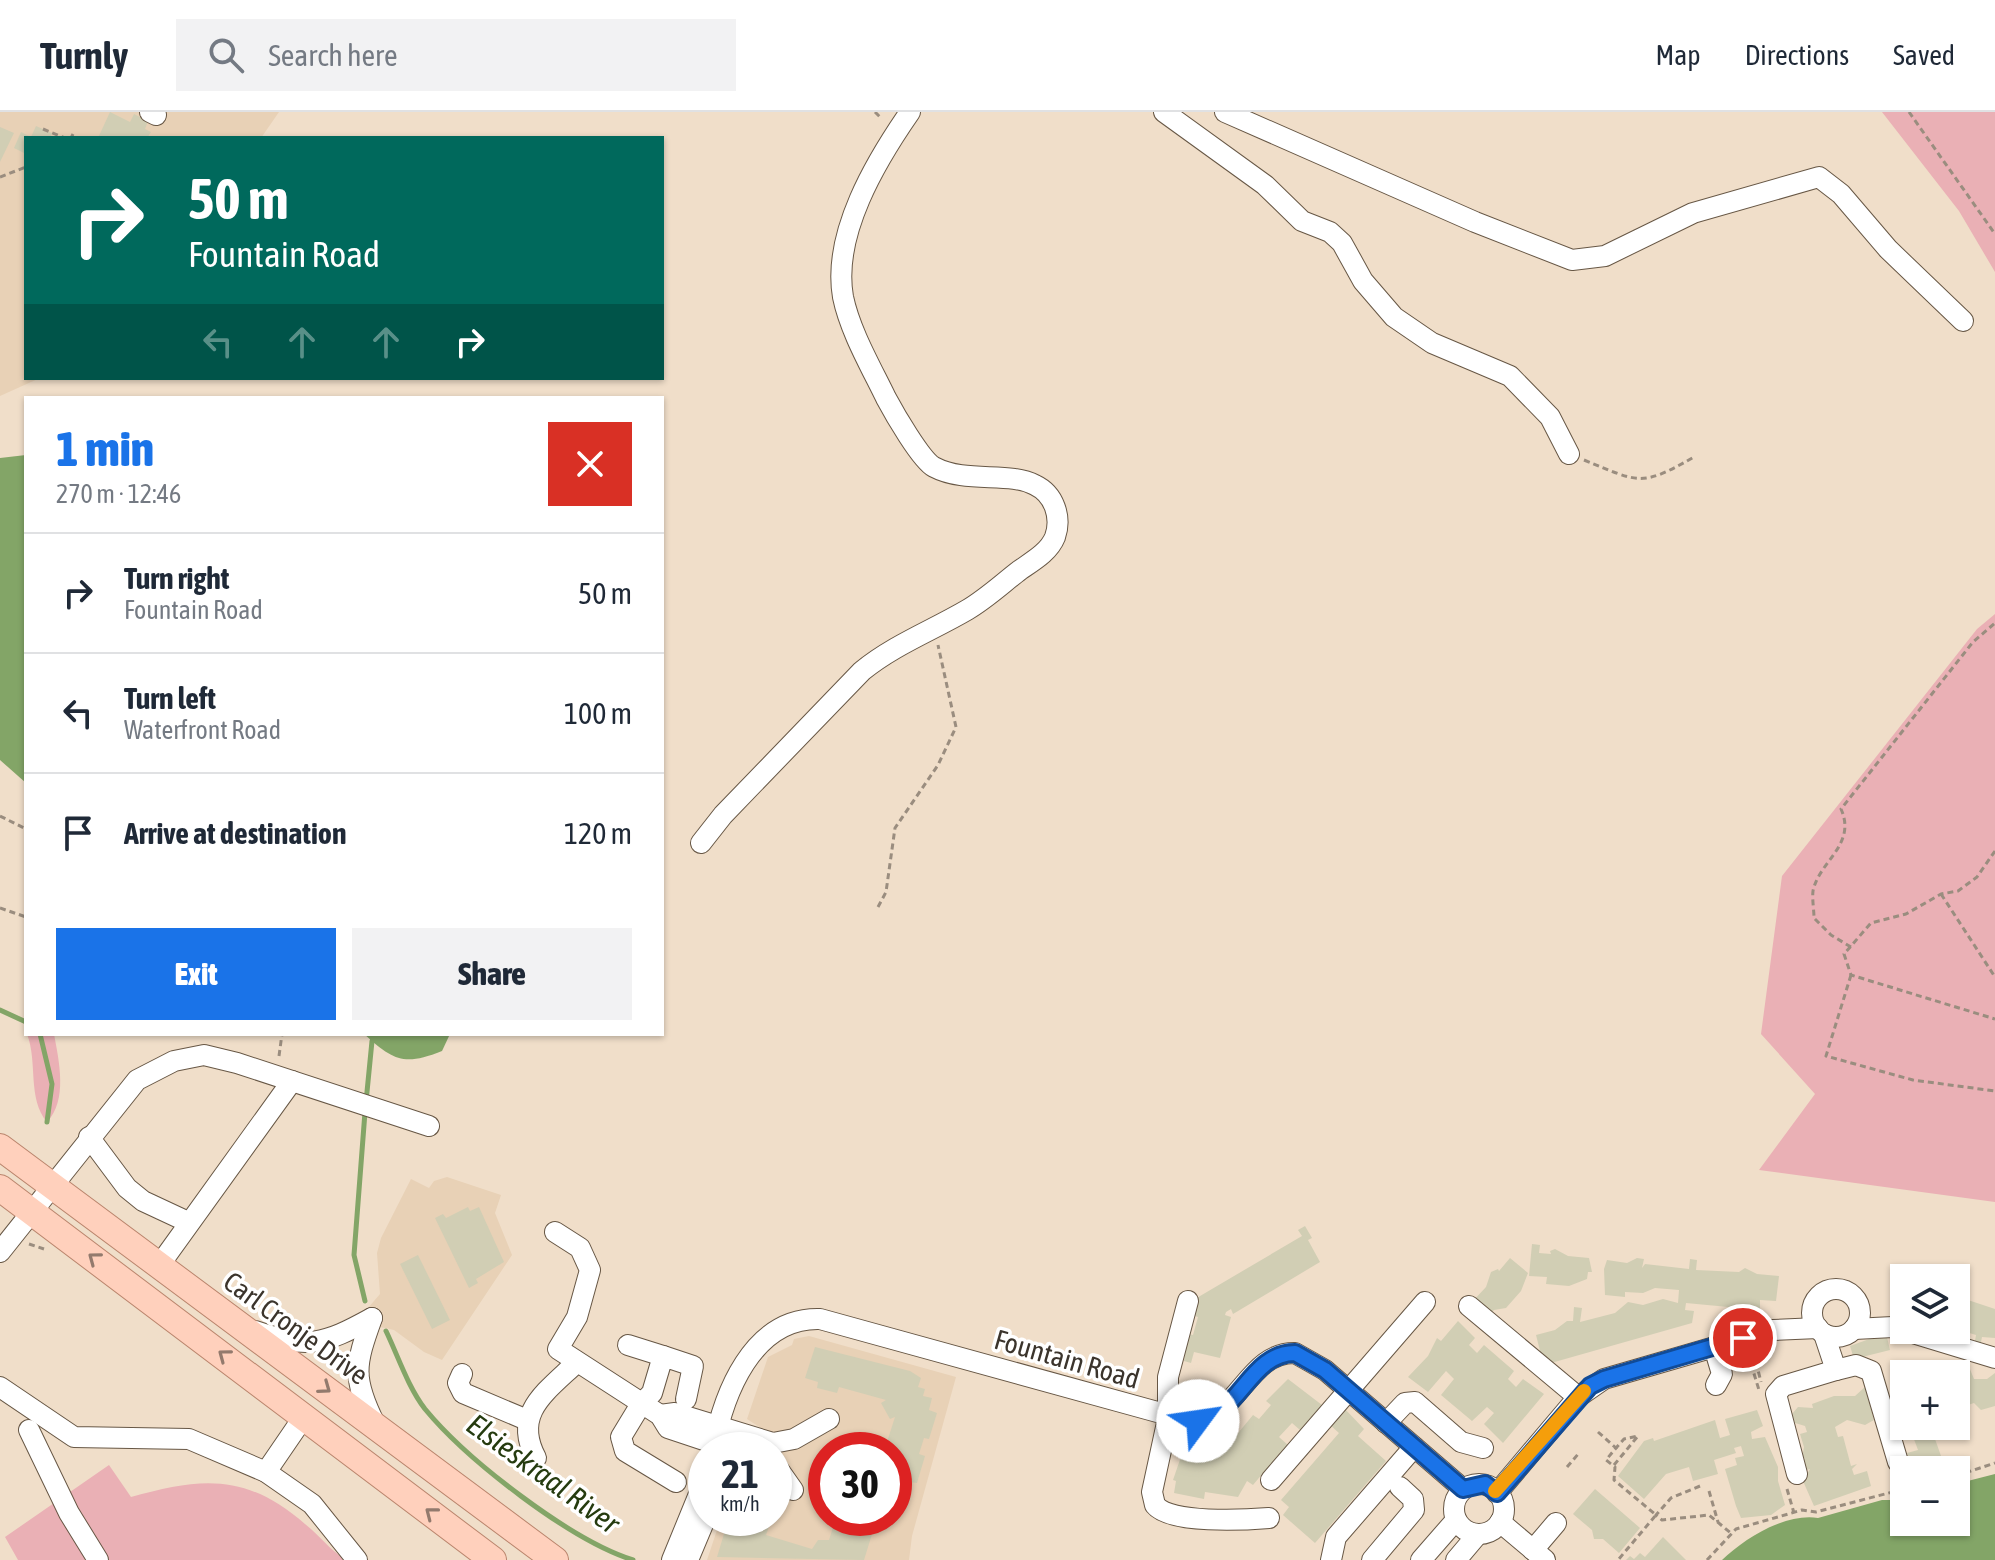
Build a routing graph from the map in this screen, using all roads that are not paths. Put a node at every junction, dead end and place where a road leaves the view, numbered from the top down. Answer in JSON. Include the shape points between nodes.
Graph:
{"nodes":[{"id":1,"x":910,"y":112,"type":"edge"},
{"id":2,"x":1164,"y":112,"type":"edge"},
{"id":3,"x":1225,"y":112,"type":"edge"},
{"id":4,"x":1963,"y":321,"type":"dead end"},
{"id":5,"x":1569,"y":454,"type":"road end"},
{"id":6,"x":701,"y":843,"type":"dead end"},
{"id":7,"x":284,"y":1078,"type":"junction"},
{"id":8,"x":429,"y":1126,"type":"dead end"},
{"id":9,"x":89,"y":1137,"type":"junction"},
{"id":10,"x":0,"y":1147,"type":"edge"},
{"id":11,"x":50,"y":1186,"type":"junction"},
{"id":12,"x":0,"y":1188,"type":"edge"},
{"id":13,"x":31,"y":1211,"type":"junction"},
{"id":14,"x":188,"y":1222,"type":"junction"},
{"id":15,"x":555,"y":1232,"type":"dead end"},
{"id":16,"x":0,"y":1252,"type":"edge"},
{"id":17,"x":158,"y":1267,"type":"junction"},
{"id":18,"x":1188,"y":1301,"type":"dead end"},
{"id":19,"x":1425,"y":1302,"type":"dead end"},
{"id":20,"x":1469,"y":1306,"type":"dead end"},
{"id":21,"x":1857,"y":1321,"type":"junction"},
{"id":22,"x":1818,"y":1324,"type":"junction"},
{"id":23,"x":239,"y":1326,"type":"junction"},
{"id":24,"x":628,"y":1345,"type":"dead end"},
{"id":25,"x":1714,"y":1347,"type":"junction"},
{"id":26,"x":663,"y":1356,"type":"junction"},
{"id":27,"x":1995,"y":1358,"type":"edge"},
{"id":28,"x":577,"y":1362,"type":"junction"},
{"id":29,"x":1836,"y":1370,"type":"junction"},
{"id":30,"x":462,"y":1374,"type":"dead end"},
{"id":31,"x":1716,"y":1385,"type":"dead end"},
{"id":32,"x":0,"y":1387,"type":"edge"},
{"id":33,"x":1349,"y":1390,"type":"junction"},
{"id":34,"x":1578,"y":1397,"type":"junction"},
{"id":35,"x":686,"y":1399,"type":"dead end"},
{"id":36,"x":641,"y":1404,"type":"junction"},
{"id":37,"x":305,"y":1415,"type":"junction"},
{"id":38,"x":1168,"y":1418,"type":"junction"},
{"id":39,"x":829,"y":1419,"type":"dead end"},
{"id":40,"x":527,"y":1420,"type":"junction"},
{"id":41,"x":1386,"y":1423,"type":"junction"},
{"id":42,"x":377,"y":1427,"type":"junction"},
{"id":43,"x":29,"y":1430,"type":"dead end"},
{"id":44,"x":723,"y":1432,"type":"edge"},
{"id":45,"x":688,"y":1433,"type":"edge"},
{"id":46,"x":792,"y":1440,"type":"edge"},
{"id":47,"x":1414,"y":1447,"type":"junction"},
{"id":48,"x":1483,"y":1448,"type":"dead end"},
{"id":49,"x":1896,"y":1456,"type":"edge"},
{"id":50,"x":536,"y":1458,"type":"dead end"},
{"id":51,"x":266,"y":1472,"type":"junction"},
{"id":52,"x":1271,"y":1480,"type":"dead end"},
{"id":53,"x":676,"y":1482,"type":"dead end"},
{"id":54,"x":1793,"y":1483,"type":"road end"},
{"id":55,"x":1400,"y":1487,"type":"dead end"},
{"id":56,"x":1463,"y":1489,"type":"junction"},
{"id":57,"x":1497,"y":1493,"type":"junction"},
{"id":58,"x":1269,"y":1518,"type":"dead end"},
{"id":59,"x":1456,"y":1520,"type":"junction"},
{"id":60,"x":688,"y":1521,"type":"edge"},
{"id":61,"x":1500,"y":1522,"type":"junction"},
{"id":62,"x":1556,"y":1523,"type":"dead end"},
{"id":63,"x":1478,"y":1534,"type":"junction"},
{"id":64,"x":698,"y":1536,"type":"edge"},
{"id":65,"x":1539,"y":1555,"type":"edge"},
{"id":66,"x":98,"y":1560,"type":"edge"},
{"id":67,"x":357,"y":1560,"type":"edge"},
{"id":68,"x":493,"y":1560,"type":"edge"},
{"id":69,"x":555,"y":1560,"type":"edge"},
{"id":70,"x":672,"y":1560,"type":"edge"},
{"id":71,"x":688,"y":1560,"type":"edge"},
{"id":72,"x":1331,"y":1560,"type":"edge"},
{"id":73,"x":1372,"y":1560,"type":"edge"},
{"id":74,"x":1421,"y":1560,"type":"edge"},
{"id":75,"x":1456,"y":1560,"type":"edge"}],
"edges":[{"from":1,"to":6,"type":"street","via":[[859,205],[844,248],[843,297],[893,411],[931,466],[967,478],[1035,485],[1049,496],[1058,520],[1055,536],[1046,550],[970,608],[886,651],[862,671]]},
{"from":2,"to":5,"type":"street","via":[[1265,185],[1302,221],[1330,232],[1394,317],[1432,343],[1510,376],[1550,417]]},
{"from":3,"to":4,"type":"street","via":[[1572,260],[1605,256],[1693,213],[1819,177]]},
{"from":7,"to":8,"type":"street"},
{"from":7,"to":9,"type":"street","via":[[204,1055],[174,1061],[137,1080]]},
{"from":7,"to":14,"type":"street"},
{"from":9,"to":11,"type":"street"},
{"from":9,"to":14,"type":"street","via":[[127,1188]]},
{"from":10,"to":11,"type":"main road","name":"Carl Cronje Drive"},
{"from":11,"to":13,"type":"street"},
{"from":11,"to":17,"type":"main road","name":"Carl Cronje Drive"},
{"from":12,"to":13,"type":"main road"},
{"from":13,"to":16,"type":"street"},
{"from":37,"to":13,"type":"main road","one_way":true},
{"from":14,"to":17,"type":"street"},
{"from":15,"to":28,"type":"street","via":[[580,1248],[590,1270],[577,1317],[558,1349]]},
{"from":17,"to":23,"type":"main road","name":"Carl Cronje Drive"},
{"from":18,"to":38,"type":"street","via":[[1168,1377]]},
{"from":19,"to":33,"type":"street"},
{"from":20,"to":34,"type":"street"},
{"from":21,"to":22,"type":"street","via":[[1840,1337]]},
{"from":21,"to":22,"type":"street","via":[[1851,1294],[1836,1289],[1822,1293]]},
{"from":21,"to":27,"type":"street","via":[[1921,1334]]},
{"from":22,"to":25,"type":"street"},
{"from":22,"to":29,"type":"street"},
{"from":23,"to":42,"type":"main road","name":"Carl Cronje Drive","one_way":true},
{"from":23,"to":42,"type":"street","via":[[307,1345],[338,1337],[372,1318],[357,1378]]},
{"from":24,"to":26,"type":"street"},
{"from":25,"to":31,"type":"street","via":[[1722,1374]]},
{"from":25,"to":34,"type":"street","via":[[1604,1379]]},
{"from":26,"to":35,"type":"street","via":[[693,1366]]},
{"from":26,"to":36,"type":"street","via":[[652,1393]]},
{"from":28,"to":36,"type":"street"},
{"from":28,"to":40,"type":"street","via":[[544,1394]]},
{"from":29,"to":49,"type":"street","via":[[1862,1365],[1871,1371]]},
{"from":29,"to":54,"type":"street","via":[[1777,1390]]},
{"from":30,"to":40,"type":"street","via":[[458,1383],[463,1393]]},
{"from":32,"to":51,"type":"street","via":[[74,1437],[189,1439]]},
{"from":33,"to":38,"type":"street","name":"Fountain Road","via":[[1311,1360],[1286,1353],[1263,1365],[1214,1416],[1198,1421]]},
{"from":33,"to":41,"type":"street","name":"Fountain Road"},
{"from":33,"to":52,"type":"street"},
{"from":34,"to":57,"type":"street"},
{"from":36,"to":45,"type":"street","via":[[660,1415],[668,1428]]},
{"from":36,"to":53,"type":"street","via":[[621,1444]]},
{"from":37,"to":51,"type":"street"},
{"from":68,"to":37,"type":"main road","one_way":true},
{"from":38,"to":44,"type":"street","name":"Fountain Road","via":[[809,1319],[787,1324],[760,1343],[720,1412]]},
{"from":38,"to":58,"type":"street","via":[[1152,1492],[1159,1510],[1169,1515]]},
{"from":39,"to":46,"type":"street"},
{"from":40,"to":50,"type":"street","via":[[528,1443]]},
{"from":41,"to":47,"type":"street","name":"Fountain Road"},
{"from":41,"to":48,"type":"street","via":[[1405,1403],[1415,1402],[1461,1442]]},
{"from":42,"to":69,"type":"main road","name":"Carl Cronje Drive"},
{"from":43,"to":66,"type":"street"},
{"from":47,"to":56,"type":"street","name":"Fountain Road"},
{"from":47,"to":72,"type":"street","via":[[1336,1537]]},
{"from":51,"to":67,"type":"street","via":[[312,1504]]},
{"from":55,"to":73,"type":"street","via":[[1413,1499],[1414,1510]]},
{"from":56,"to":57,"type":"street","via":[[1485,1484]]},
{"from":56,"to":59,"type":"street","via":[[1454,1502]]},
{"from":57,"to":61,"type":"street","via":[[1504,1507]]},
{"from":59,"to":63,"type":"street"},
{"from":59,"to":74,"type":"street"},
{"from":60,"to":70,"type":"street"},
{"from":61,"to":63,"type":"street"},
{"from":61,"to":65,"type":"street"},
{"from":62,"to":65,"type":"street"},
{"from":63,"to":75,"type":"street"},
{"from":64,"to":71,"type":"street"}]}
